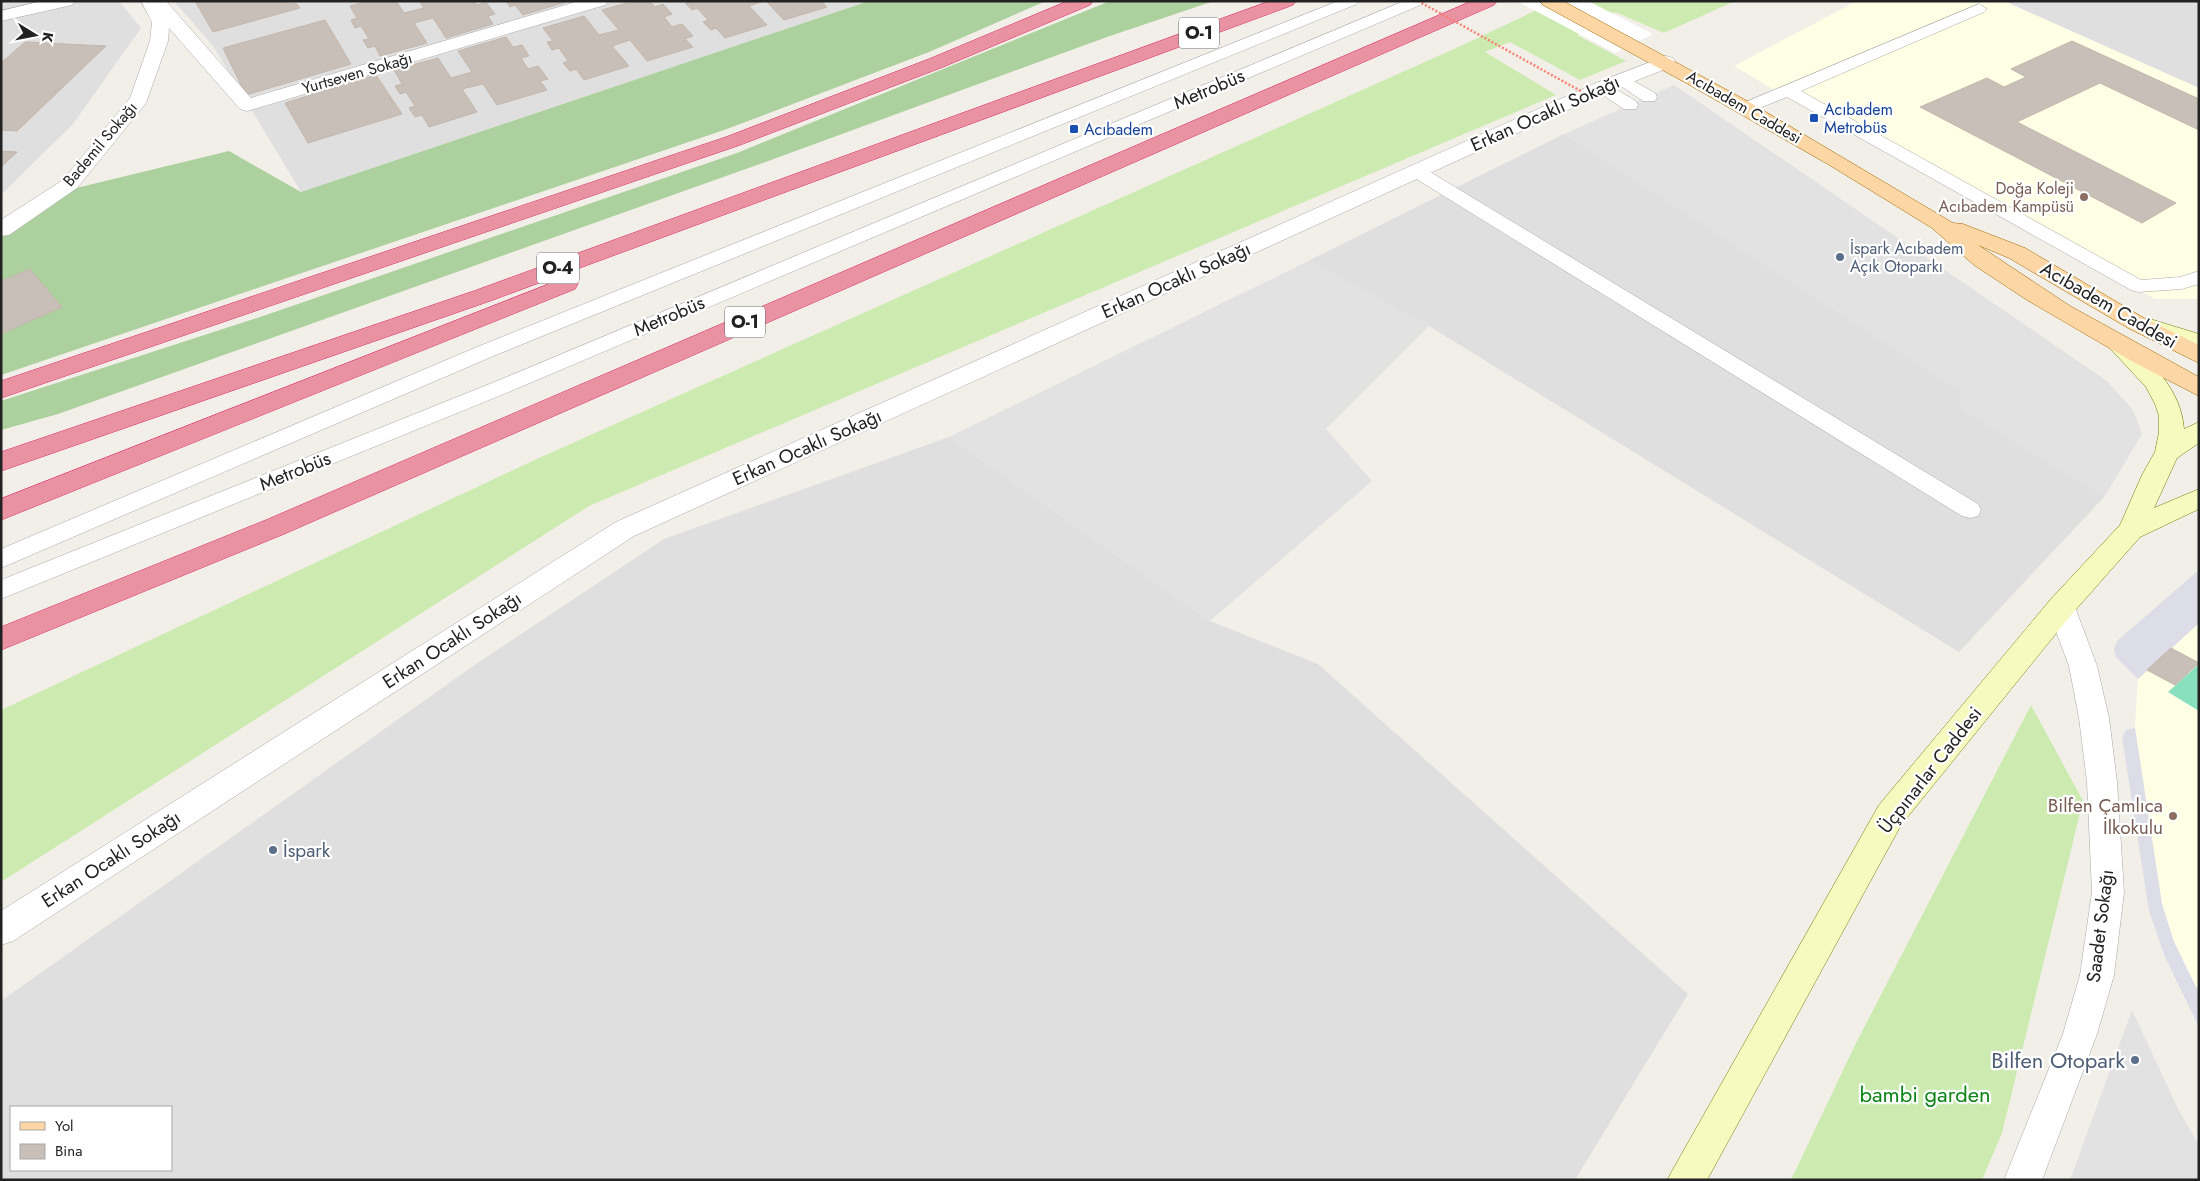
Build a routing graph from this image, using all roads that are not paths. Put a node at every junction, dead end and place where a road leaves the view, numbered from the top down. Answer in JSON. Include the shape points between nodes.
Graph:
{"nodes":[{"id":1,"x":66,"y":1,"type":"edge"},
{"id":2,"x":150,"y":1,"type":"edge"},
{"id":3,"x":156,"y":1,"type":"edge"},
{"id":4,"x":599,"y":1,"type":"edge"},
{"id":5,"x":1084,"y":1,"type":"edge"},
{"id":6,"x":1287,"y":1,"type":"edge"},
{"id":7,"x":1352,"y":1,"type":"edge"},
{"id":8,"x":1418,"y":1,"type":"edge"},
{"id":9,"x":1488,"y":1,"type":"edge"},
{"id":10,"x":1549,"y":1,"type":"edge"},
{"id":11,"x":1979,"y":9,"type":"dead end"},
{"id":12,"x":1,"y":16,"type":"edge"},
{"id":13,"x":1666,"y":62,"type":"junction"},
{"id":14,"x":1111,"y":65,"type":"junction"},
{"id":15,"x":1603,"y":87,"type":"junction"},
{"id":16,"x":1788,"y":91,"type":"junction"},
{"id":17,"x":1649,"y":97,"type":"dead end"},
{"id":18,"x":1630,"y":105,"type":"dead end"},
{"id":19,"x":1747,"y":108,"type":"junction"},
{"id":20,"x":1416,"y":171,"type":"junction"},
{"id":21,"x":1935,"y":221,"type":"junction"},
{"id":22,"x":1,"y":230,"type":"edge"},
{"id":23,"x":2199,"y":277,"type":"edge"},
{"id":24,"x":2136,"y":323,"type":"junction"},
{"id":25,"x":2199,"y":342,"type":"edge"},
{"id":26,"x":2118,"y":344,"type":"junction"},
{"id":27,"x":2199,"y":356,"type":"edge"},
{"id":28,"x":2199,"y":388,"type":"edge"},
{"id":29,"x":1,"y":390,"type":"edge"},
{"id":30,"x":2199,"y":432,"type":"edge"},
{"id":31,"x":2168,"y":452,"type":"junction"},
{"id":32,"x":1,"y":462,"type":"edge"},
{"id":33,"x":2199,"y":498,"type":"edge"},
{"id":34,"x":1,"y":510,"type":"edge"},
{"id":35,"x":1970,"y":510,"type":"dead end"},
{"id":36,"x":2131,"y":530,"type":"junction"},
{"id":37,"x":1,"y":559,"type":"edge"},
{"id":38,"x":1,"y":590,"type":"edge"},
{"id":39,"x":2061,"y":607,"type":"junction"},
{"id":40,"x":1,"y":639,"type":"edge"},
{"id":41,"x":1,"y":930,"type":"edge"},
{"id":42,"x":1686,"y":1180,"type":"edge"},
{"id":43,"x":2023,"y":1180,"type":"edge"}],
"edges":[{"from":1,"to":12,"type":"street"},
{"from":2,"to":22,"type":"street","name":"Bademil Sokağı","via":[[161,22],[159,41],[139,100],[70,184]]},
{"from":3,"to":4,"type":"street","name":"Yurtseven Sokağı","via":[[247,105]]},
{"from":5,"to":29,"type":"highway","via":[[936,63],[733,141]]},
{"from":6,"to":14,"type":"highway","number":"O-1"},
{"from":7,"to":37,"type":"lane","name":"Metrobüs","via":[[484,352]]},
{"from":8,"to":38,"type":"lane","name":"Metrobüs","via":[[494,390]]},
{"from":9,"to":40,"type":"highway","number":"O-1","via":[[275,527]]},
{"from":10,"to":13,"type":"main road","name":"Acıbadem Caddesi"},
{"from":11,"to":16,"type":"lane"},
{"from":13,"to":15,"type":"street","name":"Erkan Ocaklı Sokağı"},
{"from":13,"to":19,"type":"main road","name":"Acıbadem Caddesi"},
{"from":14,"to":32,"type":"highway","number":"O-4","via":[[482,296]]},
{"from":14,"to":34,"type":"highway","number":"O-1"},
{"from":15,"to":17,"type":"lane"},
{"from":15,"to":18,"type":"lane"},
{"from":15,"to":20,"type":"street","name":"Erkan Ocaklı Sokağı"},
{"from":16,"to":19,"type":"lane"},
{"from":16,"to":23,"type":"lane","via":[[2138,286],[2182,283]]},
{"from":19,"to":21,"type":"main road","name":"Acıbadem Caddesi"},
{"from":20,"to":35,"type":"lane"},
{"from":20,"to":41,"type":"street","name":"Erkan Ocaklı Sokağı","via":[[625,528]]},
{"from":21,"to":24,"type":"main road","name":"Acıbadem Caddesi","via":[[2017,253]]},
{"from":21,"to":26,"type":"main road","name":"Acıbadem Caddesi","via":[[1981,260]]},
{"from":24,"to":25,"type":"street"},
{"from":24,"to":27,"type":"main road","name":"Acıbadem Caddesi"},
{"from":26,"to":28,"type":"main road","name":"Acıbadem Caddesi"},
{"from":26,"to":31,"type":"street","name":"Acıbadem Caddesi","via":[[2148,374],[2164,396],[2172,428]]},
{"from":30,"to":31,"type":"street"},
{"from":31,"to":36,"type":"street"},
{"from":33,"to":36,"type":"street","name":"Üçpınarlar Caddesi"},
{"from":36,"to":39,"type":"street","name":"Üçpınarlar Caddesi"},
{"from":39,"to":42,"type":"street","name":"Üçpınarlar Caddesi","via":[[1890,815]]},
{"from":39,"to":43,"type":"street","name":"Saadet Sokağı","via":[[2083,666],[2094,718],[2102,782],[2108,892],[2097,975],[2082,1026]]}]}
